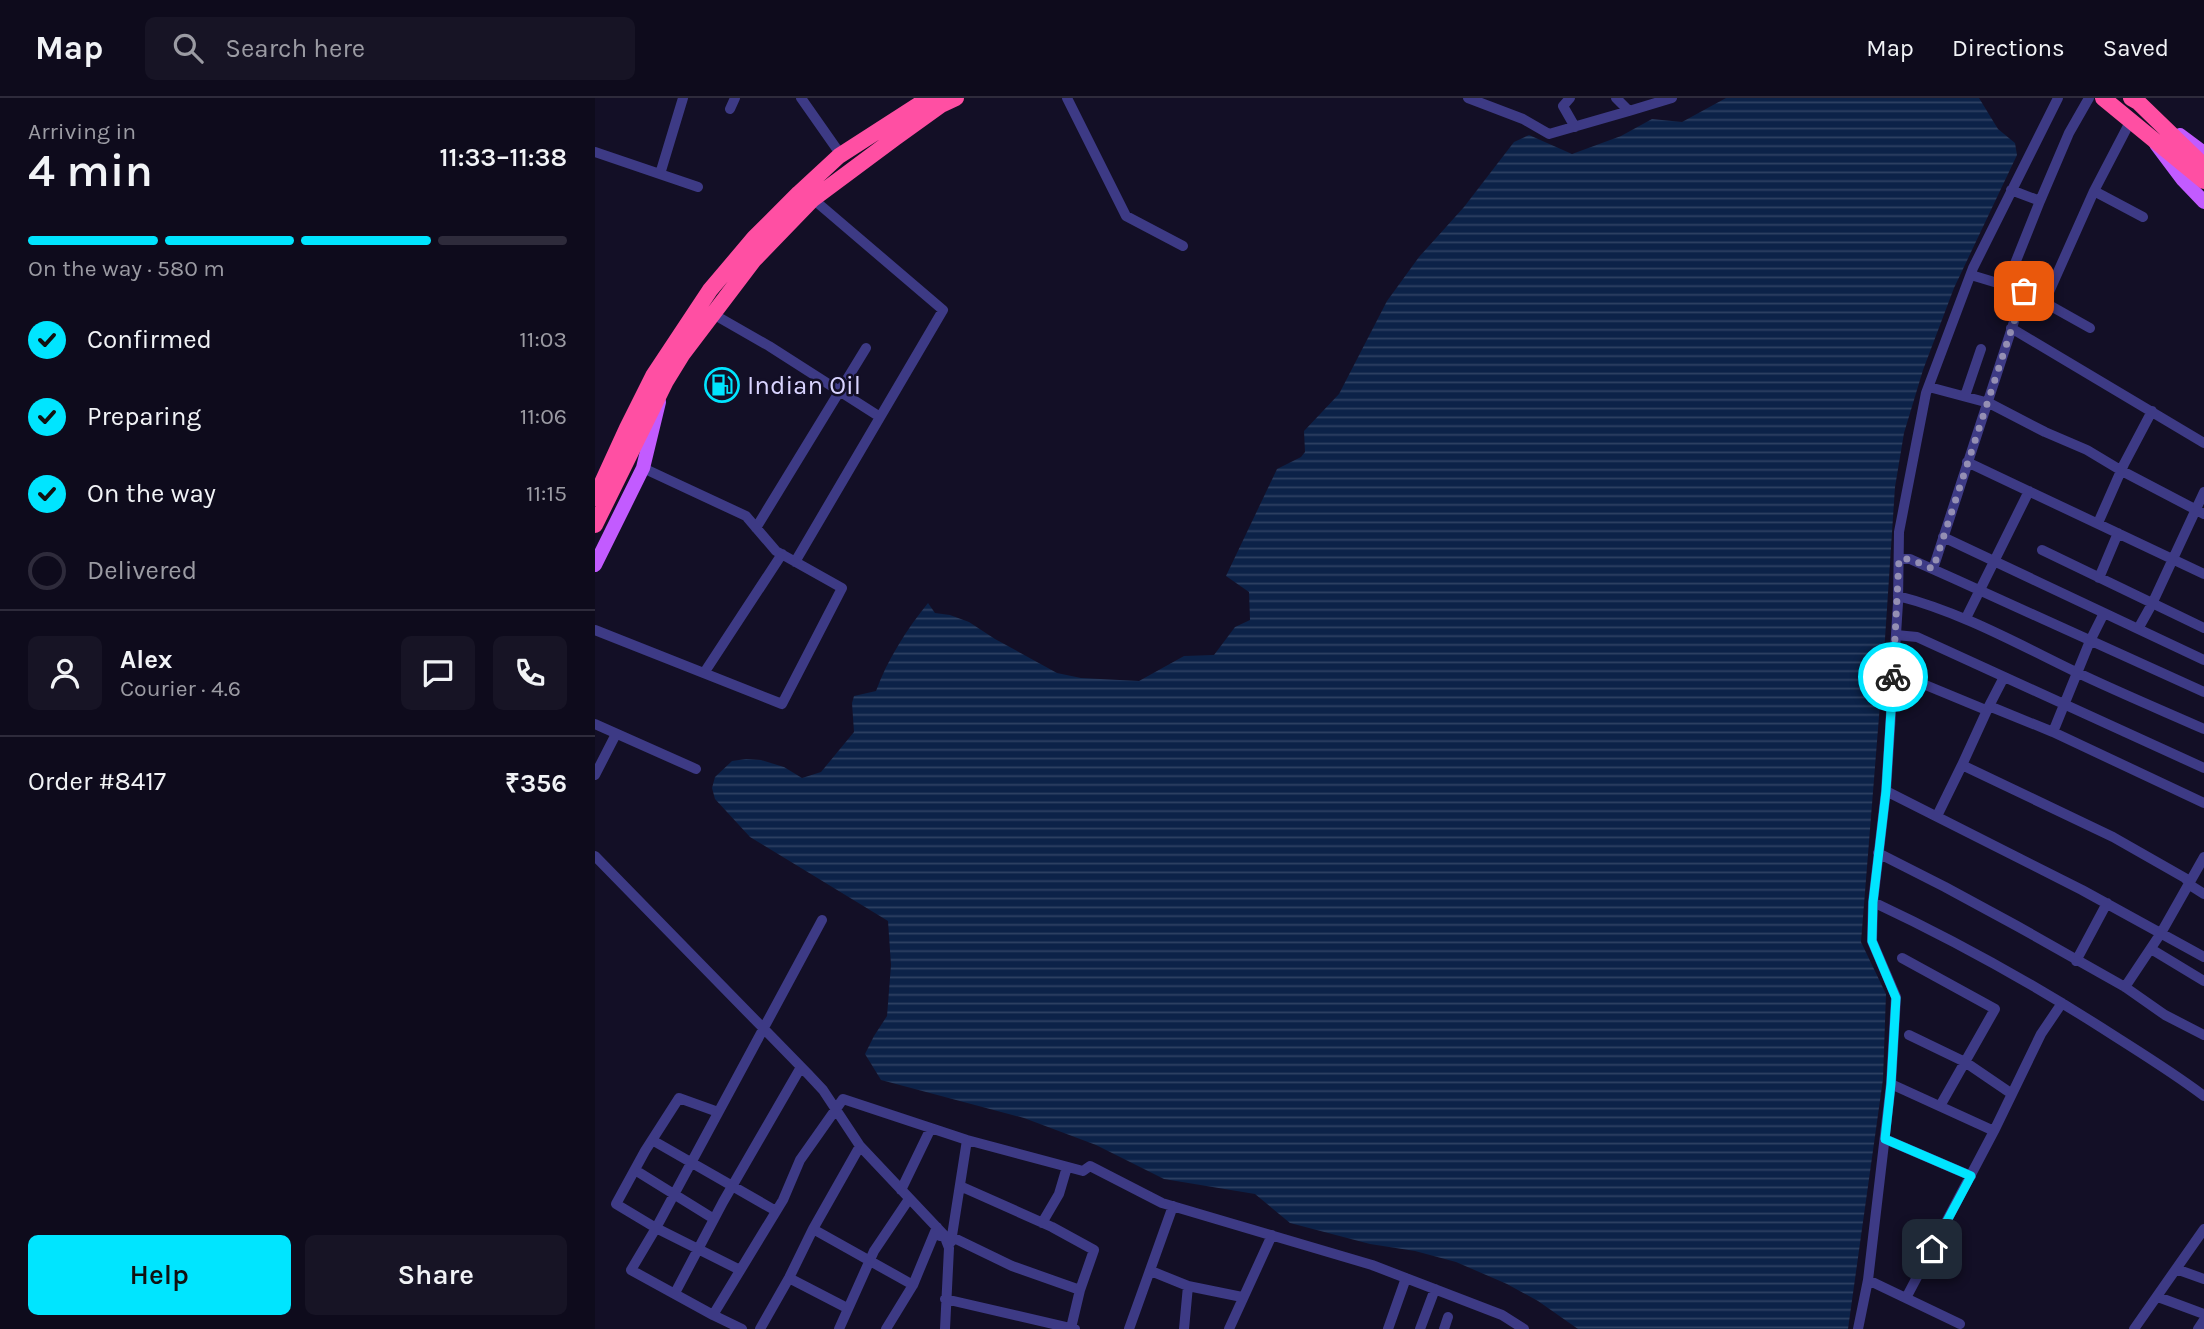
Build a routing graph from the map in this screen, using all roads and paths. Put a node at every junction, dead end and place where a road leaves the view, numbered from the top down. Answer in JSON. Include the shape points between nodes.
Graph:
{"nodes":[{"id":1,"x":683,"y":98,"type":"edge"},
{"id":2,"x":735,"y":98,"type":"edge"},
{"id":3,"x":801,"y":98,"type":"edge"},
{"id":4,"x":929,"y":98,"type":"edge"},
{"id":5,"x":956,"y":98,"type":"edge"},
{"id":6,"x":1066,"y":98,"type":"edge"},
{"id":7,"x":1468,"y":98,"type":"edge"},
{"id":8,"x":1570,"y":98,"type":"edge"},
{"id":9,"x":1616,"y":98,"type":"edge"},
{"id":10,"x":1672,"y":98,"type":"edge"},
{"id":11,"x":2058,"y":98,"type":"edge"},
{"id":12,"x":2089,"y":98,"type":"edge"},
{"id":13,"x":2103,"y":98,"type":"edge"},
{"id":14,"x":2136,"y":99,"type":"edge"},
{"id":15,"x":730,"y":109,"type":"dead end"},
{"id":16,"x":1629,"y":111,"type":"junction"},
{"id":17,"x":2130,"y":122,"type":"junction"},
{"id":18,"x":1575,"y":127,"type":"junction"},
{"id":19,"x":2153,"y":140,"type":"junction"},
{"id":20,"x":595,"y":152,"type":"edge"},
{"id":21,"x":2204,"y":153,"type":"edge"},
{"id":22,"x":841,"y":155,"type":"junction"},
{"id":23,"x":2204,"y":166,"type":"edge"},
{"id":24,"x":660,"y":174,"type":"junction"},
{"id":25,"x":2204,"y":181,"type":"edge"},
{"id":26,"x":698,"y":187,"type":"dead end"},
{"id":27,"x":2011,"y":190,"type":"junction"},
{"id":28,"x":2094,"y":191,"type":"junction"},
{"id":29,"x":813,"y":199,"type":"junction"},
{"id":30,"x":2040,"y":201,"type":"junction"},
{"id":31,"x":2204,"y":202,"type":"edge"},
{"id":32,"x":2143,"y":217,"type":"dead end"},
{"id":33,"x":1183,"y":246,"type":"dead end"},
{"id":34,"x":1971,"y":275,"type":"junction"},
{"id":35,"x":2007,"y":286,"type":"junction"},
{"id":36,"x":2024,"y":291,"type":"junction"},
{"id":37,"x":2045,"y":301,"type":"junction"},
{"id":38,"x":713,"y":314,"type":"junction"},
{"id":39,"x":2011,"y":328,"type":"junction"},
{"id":40,"x":2090,"y":328,"type":"dead end"},
{"id":41,"x":866,"y":348,"type":"dead end"},
{"id":42,"x":1980,"y":349,"type":"dead end"},
{"id":43,"x":666,"y":381,"type":"junction"},
{"id":44,"x":1929,"y":387,"type":"junction"},
{"id":45,"x":840,"y":392,"type":"junction"},
{"id":46,"x":1965,"y":396,"type":"junction"},
{"id":47,"x":1989,"y":403,"type":"junction"},
{"id":48,"x":2152,"y":411,"type":"junction"},
{"id":49,"x":880,"y":417,"type":"junction"},
{"id":50,"x":2204,"y":443,"type":"edge"},
{"id":51,"x":1967,"y":463,"type":"junction"},
{"id":52,"x":643,"y":468,"type":"junction"},
{"id":53,"x":2122,"y":471,"type":"junction"},
{"id":54,"x":2028,"y":491,"type":"junction"},
{"id":55,"x":2204,"y":492,"type":"edge"},
{"id":56,"x":595,"y":498,"type":"edge"},
{"id":57,"x":2200,"y":512,"type":"edge"},
{"id":58,"x":2098,"y":523,"type":"junction"},
{"id":59,"x":595,"y":524,"type":"edge"},
{"id":60,"x":756,"y":528,"type":"junction"},
{"id":61,"x":2118,"y":533,"type":"junction"},
{"id":62,"x":1943,"y":537,"type":"junction"},
{"id":63,"x":2042,"y":550,"type":"dead end"},
{"id":64,"x":782,"y":554,"type":"junction"},
{"id":65,"x":1899,"y":559,"type":"junction"},
{"id":66,"x":1994,"y":559,"type":"junction"},
{"id":67,"x":2174,"y":559,"type":"junction"},
{"id":68,"x":795,"y":562,"type":"junction"},
{"id":69,"x":595,"y":565,"type":"edge"},
{"id":70,"x":1933,"y":569,"type":"junction"},
{"id":71,"x":2204,"y":574,"type":"edge"},
{"id":72,"x":2099,"y":578,"type":"junction"},
{"id":73,"x":1980,"y":590,"type":"junction"},
{"id":74,"x":1898,"y":596,"type":"junction"},
{"id":75,"x":2152,"y":604,"type":"junction"},
{"id":76,"x":2104,"y":612,"type":"junction"},
{"id":77,"x":1966,"y":618,"type":"junction"},
{"id":78,"x":2204,"y":628,"type":"edge"},
{"id":79,"x":2138,"y":629,"type":"junction"},
{"id":80,"x":595,"y":630,"type":"edge"},
{"id":81,"x":1896,"y":635,"type":"junction"},
{"id":82,"x":2090,"y":641,"type":"junction"},
{"id":83,"x":2204,"y":660,"type":"edge"},
{"id":84,"x":1893,"y":672,"type":"junction"},
{"id":85,"x":2077,"y":672,"type":"junction"},
{"id":86,"x":704,"y":673,"type":"junction"},
{"id":87,"x":2004,"y":677,"type":"junction"},
{"id":88,"x":2204,"y":692,"type":"edge"},
{"id":89,"x":2065,"y":704,"type":"junction"},
{"id":90,"x":1987,"y":708,"type":"junction"},
{"id":91,"x":595,"y":724,"type":"edge"},
{"id":92,"x":2204,"y":729,"type":"edge"},
{"id":93,"x":2053,"y":732,"type":"junction"},
{"id":94,"x":616,"y":734,"type":"junction"},
{"id":95,"x":1962,"y":765,"type":"junction"},
{"id":96,"x":2204,"y":768,"type":"edge"},
{"id":97,"x":696,"y":769,"type":"dead end"},
{"id":98,"x":595,"y":775,"type":"edge"},
{"id":99,"x":1886,"y":791,"type":"junction"},
{"id":100,"x":2204,"y":803,"type":"edge"},
{"id":101,"x":1937,"y":816,"type":"junction"},
{"id":102,"x":1878,"y":853,"type":"junction"},
{"id":103,"x":595,"y":856,"type":"edge"},
{"id":104,"x":2204,"y":857,"type":"edge"},
{"id":105,"x":2189,"y":882,"type":"junction"},
{"id":106,"x":2204,"y":894,"type":"edge"},
{"id":107,"x":1873,"y":902,"type":"junction"},
{"id":108,"x":2107,"y":903,"type":"junction"},
{"id":109,"x":822,"y":920,"type":"dead end"},
{"id":110,"x":2161,"y":933,"type":"junction"},
{"id":111,"x":2151,"y":949,"type":"junction"},
{"id":112,"x":2204,"y":957,"type":"edge"},
{"id":113,"x":1902,"y":958,"type":"dead end"},
{"id":114,"x":2076,"y":961,"type":"junction"},
{"id":115,"x":2204,"y":981,"type":"edge"},
{"id":116,"x":2125,"y":987,"type":"junction"},
{"id":117,"x":2062,"y":1003,"type":"junction"},
{"id":118,"x":763,"y":1028,"type":"junction"},
{"id":119,"x":1909,"y":1035,"type":"dead end"},
{"id":120,"x":2204,"y":1035,"type":"edge"},
{"id":121,"x":1965,"y":1062,"type":"junction"},
{"id":122,"x":801,"y":1067,"type":"junction"},
{"id":123,"x":1891,"y":1084,"type":"junction"},
{"id":124,"x":2012,"y":1094,"type":"junction"},
{"id":125,"x":2204,"y":1096,"type":"edge"},
{"id":126,"x":1940,"y":1106,"type":"junction"},
{"id":127,"x":835,"y":1108,"type":"junction"},
{"id":128,"x":718,"y":1112,"type":"junction"},
{"id":129,"x":931,"y":1128,"type":"junction"},
{"id":130,"x":1994,"y":1131,"type":"junction"},
{"id":131,"x":1885,"y":1139,"type":"junction"},
{"id":132,"x":652,"y":1140,"type":"junction"},
{"id":133,"x":967,"y":1140,"type":"junction"},
{"id":134,"x":860,"y":1146,"type":"junction"},
{"id":135,"x":691,"y":1163,"type":"junction"},
{"id":136,"x":1067,"y":1167,"type":"junction"},
{"id":137,"x":635,"y":1170,"type":"junction"},
{"id":138,"x":1971,"y":1176,"type":"junction"},
{"id":139,"x":960,"y":1185,"type":"junction"},
{"id":140,"x":732,"y":1186,"type":"junction"},
{"id":141,"x":674,"y":1195,"type":"junction"},
{"id":142,"x":905,"y":1195,"type":"junction"},
{"id":143,"x":1173,"y":1206,"type":"junction"},
{"id":144,"x":776,"y":1211,"type":"junction"},
{"id":145,"x":714,"y":1219,"type":"junction"},
{"id":146,"x":1042,"y":1223,"type":"junction"},
{"id":147,"x":656,"y":1228,"type":"junction"},
{"id":148,"x":813,"y":1229,"type":"junction"},
{"id":149,"x":941,"y":1234,"type":"junction"},
{"id":150,"x":1272,"y":1235,"type":"junction"},
{"id":151,"x":2202,"y":1236,"type":"edge"},
{"id":152,"x":698,"y":1249,"type":"junction"},
{"id":153,"x":869,"y":1262,"type":"junction"},
{"id":154,"x":2176,"y":1269,"type":"junction"},
{"id":155,"x":740,"y":1270,"type":"junction"},
{"id":156,"x":1151,"y":1270,"type":"junction"},
{"id":157,"x":789,"y":1278,"type":"junction"},
{"id":158,"x":1406,"y":1278,"type":"junction"},
{"id":159,"x":2204,"y":1279,"type":"edge"},
{"id":160,"x":1868,"y":1280,"type":"junction"},
{"id":161,"x":912,"y":1284,"type":"junction"},
{"id":162,"x":1188,"y":1286,"type":"junction"},
{"id":163,"x":1436,"y":1289,"type":"junction"},
{"id":164,"x":1080,"y":1290,"type":"junction"},
{"id":165,"x":675,"y":1293,"type":"junction"},
{"id":166,"x":1242,"y":1297,"type":"junction"},
{"id":167,"x":2158,"y":1297,"type":"junction"},
{"id":168,"x":1906,"y":1298,"type":"junction"},
{"id":169,"x":945,"y":1299,"type":"junction"},
{"id":170,"x":847,"y":1308,"type":"junction"},
{"id":171,"x":2204,"y":1314,"type":"edge"},
{"id":172,"x":1448,"y":1317,"type":"dead end"},
{"id":173,"x":2204,"y":1320,"type":"edge"},
{"id":174,"x":715,"y":1321,"type":"edge"},
{"id":175,"x":1962,"y":1327,"type":"edge"},
{"id":176,"x":742,"y":1329,"type":"edge"},
{"id":177,"x":760,"y":1329,"type":"edge"},
{"id":178,"x":839,"y":1329,"type":"edge"},
{"id":179,"x":886,"y":1329,"type":"edge"},
{"id":180,"x":945,"y":1329,"type":"edge"},
{"id":181,"x":1073,"y":1329,"type":"edge"},
{"id":182,"x":1129,"y":1329,"type":"edge"},
{"id":183,"x":1184,"y":1329,"type":"edge"},
{"id":184,"x":1229,"y":1329,"type":"edge"},
{"id":185,"x":1388,"y":1329,"type":"edge"},
{"id":186,"x":1420,"y":1329,"type":"edge"},
{"id":187,"x":1444,"y":1329,"type":"edge"},
{"id":188,"x":1524,"y":1329,"type":"edge"},
{"id":189,"x":1858,"y":1329,"type":"edge"},
{"id":190,"x":2134,"y":1329,"type":"edge"},
{"id":191,"x":2198,"y":1329,"type":"edge"}],
"edges":[{"from":1,"to":24,"type":"street"},
{"from":2,"to":15,"type":"street"},
{"from":3,"to":22,"type":"street"},
{"from":4,"to":22,"type":"highway"},
{"from":5,"to":29,"type":"highway"},
{"from":6,"to":33,"type":"street","via":[[1126,215]]},
{"from":7,"to":18,"type":"street","via":[[1549,134]]},
{"from":8,"to":18,"type":"street","via":[[1563,106]]},
{"from":9,"to":16,"type":"street"},
{"from":10,"to":16,"type":"street"},
{"from":11,"to":27,"type":"street"},
{"from":12,"to":30,"type":"street"},
{"from":13,"to":17,"type":"highway"},
{"from":14,"to":21,"type":"main road"},
{"from":14,"to":23,"type":"highway"},
{"from":16,"to":18,"type":"street"},
{"from":17,"to":19,"type":"highway"},
{"from":17,"to":28,"type":"street"},
{"from":19,"to":25,"type":"highway"},
{"from":19,"to":31,"type":"main road"},
{"from":20,"to":24,"type":"street"},
{"from":22,"to":56,"type":"highway","via":[[763,229],[710,290],[653,376]]},
{"from":24,"to":26,"type":"street"},
{"from":27,"to":30,"type":"street"},
{"from":27,"to":34,"type":"street"},
{"from":28,"to":32,"type":"street"},
{"from":28,"to":37,"type":"street"},
{"from":29,"to":38,"type":"highway","via":[[754,260]]},
{"from":29,"to":49,"type":"street","via":[[943,310]]},
{"from":30,"to":35,"type":"street"},
{"from":34,"to":35,"type":"street"},
{"from":34,"to":44,"type":"street"},
{"from":35,"to":36,"type":"street"},
{"from":36,"to":37,"type":"street"},
{"from":36,"to":39,"type":"street"},
{"from":37,"to":40,"type":"street"},
{"from":38,"to":43,"type":"highway"},
{"from":38,"to":45,"type":"street"},
{"from":39,"to":47,"type":"street"},
{"from":39,"to":48,"type":"street"},
{"from":41,"to":45,"type":"street"},
{"from":42,"to":46,"type":"street"},
{"from":43,"to":52,"type":"main road"},
{"from":43,"to":59,"type":"highway"},
{"from":44,"to":46,"type":"street"},
{"from":44,"to":65,"type":"street","via":[[1899,532]]},
{"from":45,"to":49,"type":"street"},
{"from":45,"to":60,"type":"street"},
{"from":46,"to":47,"type":"street"},
{"from":47,"to":51,"type":"street"},
{"from":47,"to":53,"type":"street"},
{"from":48,"to":50,"type":"street"},
{"from":48,"to":53,"type":"street"},
{"from":49,"to":68,"type":"street"},
{"from":51,"to":54,"type":"street"},
{"from":51,"to":62,"type":"street"},
{"from":52,"to":60,"type":"street","via":[[746,516]]},
{"from":52,"to":69,"type":"main road"},
{"from":53,"to":57,"type":"street"},
{"from":53,"to":58,"type":"street"},
{"from":54,"to":58,"type":"street"},
{"from":54,"to":66,"type":"street"},
{"from":55,"to":57,"type":"street"},
{"from":57,"to":67,"type":"street"},
{"from":58,"to":61,"type":"street"},
{"from":60,"to":64,"type":"street"},
{"from":61,"to":67,"type":"street"},
{"from":61,"to":72,"type":"street"},
{"from":62,"to":66,"type":"street"},
{"from":62,"to":70,"type":"street"},
{"from":63,"to":72,"type":"street"},
{"from":64,"to":68,"type":"street"},
{"from":64,"to":86,"type":"street"},
{"from":65,"to":70,"type":"street"},
{"from":65,"to":74,"type":"street"},
{"from":66,"to":73,"type":"street"},
{"from":66,"to":76,"type":"street"},
{"from":67,"to":71,"type":"street"},
{"from":67,"to":75,"type":"street"},
{"from":68,"to":86,"type":"street","via":[[842,588],[782,704]]},
{"from":70,"to":73,"type":"street"},
{"from":72,"to":75,"type":"street"},
{"from":73,"to":77,"type":"street"},
{"from":73,"to":82,"type":"street"},
{"from":74,"to":77,"type":"street"},
{"from":74,"to":81,"type":"street"},
{"from":75,"to":78,"type":"street"},
{"from":75,"to":79,"type":"street"},
{"from":76,"to":79,"type":"street"},
{"from":76,"to":82,"type":"street"},
{"from":77,"to":85,"type":"street"},
{"from":79,"to":83,"type":"street"},
{"from":80,"to":86,"type":"street"},
{"from":81,"to":84,"type":"street"},
{"from":81,"to":87,"type":"street","via":[[1917,637]]},
{"from":82,"to":85,"type":"street"},
{"from":82,"to":88,"type":"street"},
{"from":84,"to":90,"type":"street"},
{"from":84,"to":99,"type":"street"},
{"from":85,"to":89,"type":"street"},
{"from":85,"to":92,"type":"street"},
{"from":87,"to":89,"type":"street"},
{"from":87,"to":90,"type":"street"},
{"from":89,"to":93,"type":"street"},
{"from":89,"to":96,"type":"street"},
{"from":90,"to":93,"type":"street"},
{"from":90,"to":95,"type":"street"},
{"from":91,"to":94,"type":"street"},
{"from":93,"to":100,"type":"street"},
{"from":94,"to":97,"type":"street"},
{"from":94,"to":98,"type":"street"},
{"from":95,"to":101,"type":"street"},
{"from":95,"to":105,"type":"street","via":[[2113,837]]},
{"from":99,"to":101,"type":"street"},
{"from":99,"to":102,"type":"street"},
{"from":101,"to":108,"type":"street"},
{"from":102,"to":107,"type":"street"},
{"from":102,"to":114,"type":"street"},
{"from":103,"to":118,"type":"street"},
{"from":104,"to":105,"type":"street"},
{"from":105,"to":106,"type":"street"},
{"from":105,"to":110,"type":"street"},
{"from":107,"to":117,"type":"street"},
{"from":107,"to":123,"type":"street","via":[[1872,941],[1896,998]]},
{"from":108,"to":110,"type":"street"},
{"from":108,"to":114,"type":"street"},
{"from":109,"to":118,"type":"street"},
{"from":110,"to":111,"type":"street"},
{"from":110,"to":112,"type":"street"},
{"from":111,"to":115,"type":"street"},
{"from":111,"to":116,"type":"street"},
{"from":113,"to":121,"type":"street","via":[[1995,1009]]},
{"from":114,"to":116,"type":"street"},
{"from":116,"to":120,"type":"street"},
{"from":117,"to":124,"type":"street"},
{"from":117,"to":125,"type":"street"},
{"from":118,"to":122,"type":"street"},
{"from":118,"to":128,"type":"street"},
{"from":119,"to":121,"type":"street"},
{"from":121,"to":124,"type":"street"},
{"from":121,"to":126,"type":"street"},
{"from":122,"to":127,"type":"street"},
{"from":122,"to":140,"type":"street"},
{"from":123,"to":126,"type":"street"},
{"from":123,"to":131,"type":"street"},
{"from":124,"to":130,"type":"street"},
{"from":126,"to":130,"type":"street"},
{"from":127,"to":129,"type":"street","via":[[842,1099]]},
{"from":127,"to":134,"type":"street"},
{"from":127,"to":144,"type":"street","via":[[800,1160]]},
{"from":128,"to":132,"type":"street","via":[[679,1098]]},
{"from":128,"to":135,"type":"street"},
{"from":129,"to":133,"type":"street"},
{"from":129,"to":142,"type":"street"},
{"from":130,"to":138,"type":"street"},
{"from":131,"to":138,"type":"street"},
{"from":131,"to":160,"type":"street"},
{"from":132,"to":135,"type":"street"},
{"from":132,"to":137,"type":"street"},
{"from":133,"to":136,"type":"street"},
{"from":133,"to":139,"type":"street"},
{"from":134,"to":142,"type":"street"},
{"from":134,"to":148,"type":"street"},
{"from":135,"to":140,"type":"street"},
{"from":135,"to":141,"type":"street"},
{"from":136,"to":143,"type":"street","via":[[1083,1171],[1090,1166]]},
{"from":136,"to":146,"type":"street","via":[[1059,1194]]},
{"from":137,"to":141,"type":"street"},
{"from":137,"to":147,"type":"street","via":[[616,1204]]},
{"from":138,"to":168,"type":"street"},
{"from":139,"to":146,"type":"street"},
{"from":139,"to":149,"type":"street"},
{"from":140,"to":144,"type":"street"},
{"from":140,"to":145,"type":"street"},
{"from":141,"to":145,"type":"street"},
{"from":141,"to":147,"type":"street"},
{"from":142,"to":149,"type":"street"},
{"from":142,"to":153,"type":"street"},
{"from":143,"to":150,"type":"street"},
{"from":143,"to":156,"type":"street"},
{"from":144,"to":155,"type":"street"},
{"from":145,"to":152,"type":"street"},
{"from":146,"to":164,"type":"street","via":[[1094,1250]]},
{"from":147,"to":152,"type":"street"},
{"from":147,"to":165,"type":"street","via":[[631,1270]]},
{"from":148,"to":153,"type":"street"},
{"from":148,"to":157,"type":"street"},
{"from":149,"to":161,"type":"street"},
{"from":149,"to":164,"type":"street"},
{"from":149,"to":169,"type":"street","via":[[949,1255]]},
{"from":150,"to":158,"type":"street"},
{"from":150,"to":166,"type":"street"},
{"from":151,"to":154,"type":"street"},
{"from":152,"to":155,"type":"street"},
{"from":152,"to":165,"type":"street"},
{"from":153,"to":161,"type":"street"},
{"from":153,"to":170,"type":"street"},
{"from":154,"to":159,"type":"street"},
{"from":154,"to":167,"type":"street"},
{"from":155,"to":174,"type":"street"},
{"from":156,"to":162,"type":"street"},
{"from":156,"to":182,"type":"street"},
{"from":157,"to":170,"type":"street"},
{"from":157,"to":177,"type":"street"},
{"from":158,"to":163,"type":"street"},
{"from":158,"to":185,"type":"street"},
{"from":160,"to":168,"type":"street"},
{"from":160,"to":189,"type":"street"},
{"from":161,"to":179,"type":"street"},
{"from":162,"to":166,"type":"street"},
{"from":162,"to":183,"type":"street"},
{"from":163,"to":186,"type":"street"},
{"from":163,"to":188,"type":"street"},
{"from":164,"to":181,"type":"street"},
{"from":165,"to":174,"type":"street"},
{"from":166,"to":184,"type":"street"},
{"from":167,"to":171,"type":"street"},
{"from":167,"to":190,"type":"street"},
{"from":168,"to":175,"type":"street"},
{"from":169,"to":180,"type":"street"},
{"from":169,"to":181,"type":"street"},
{"from":170,"to":178,"type":"street"},
{"from":172,"to":187,"type":"street"},
{"from":173,"to":191,"type":"street"},
{"from":174,"to":176,"type":"street"}]}
